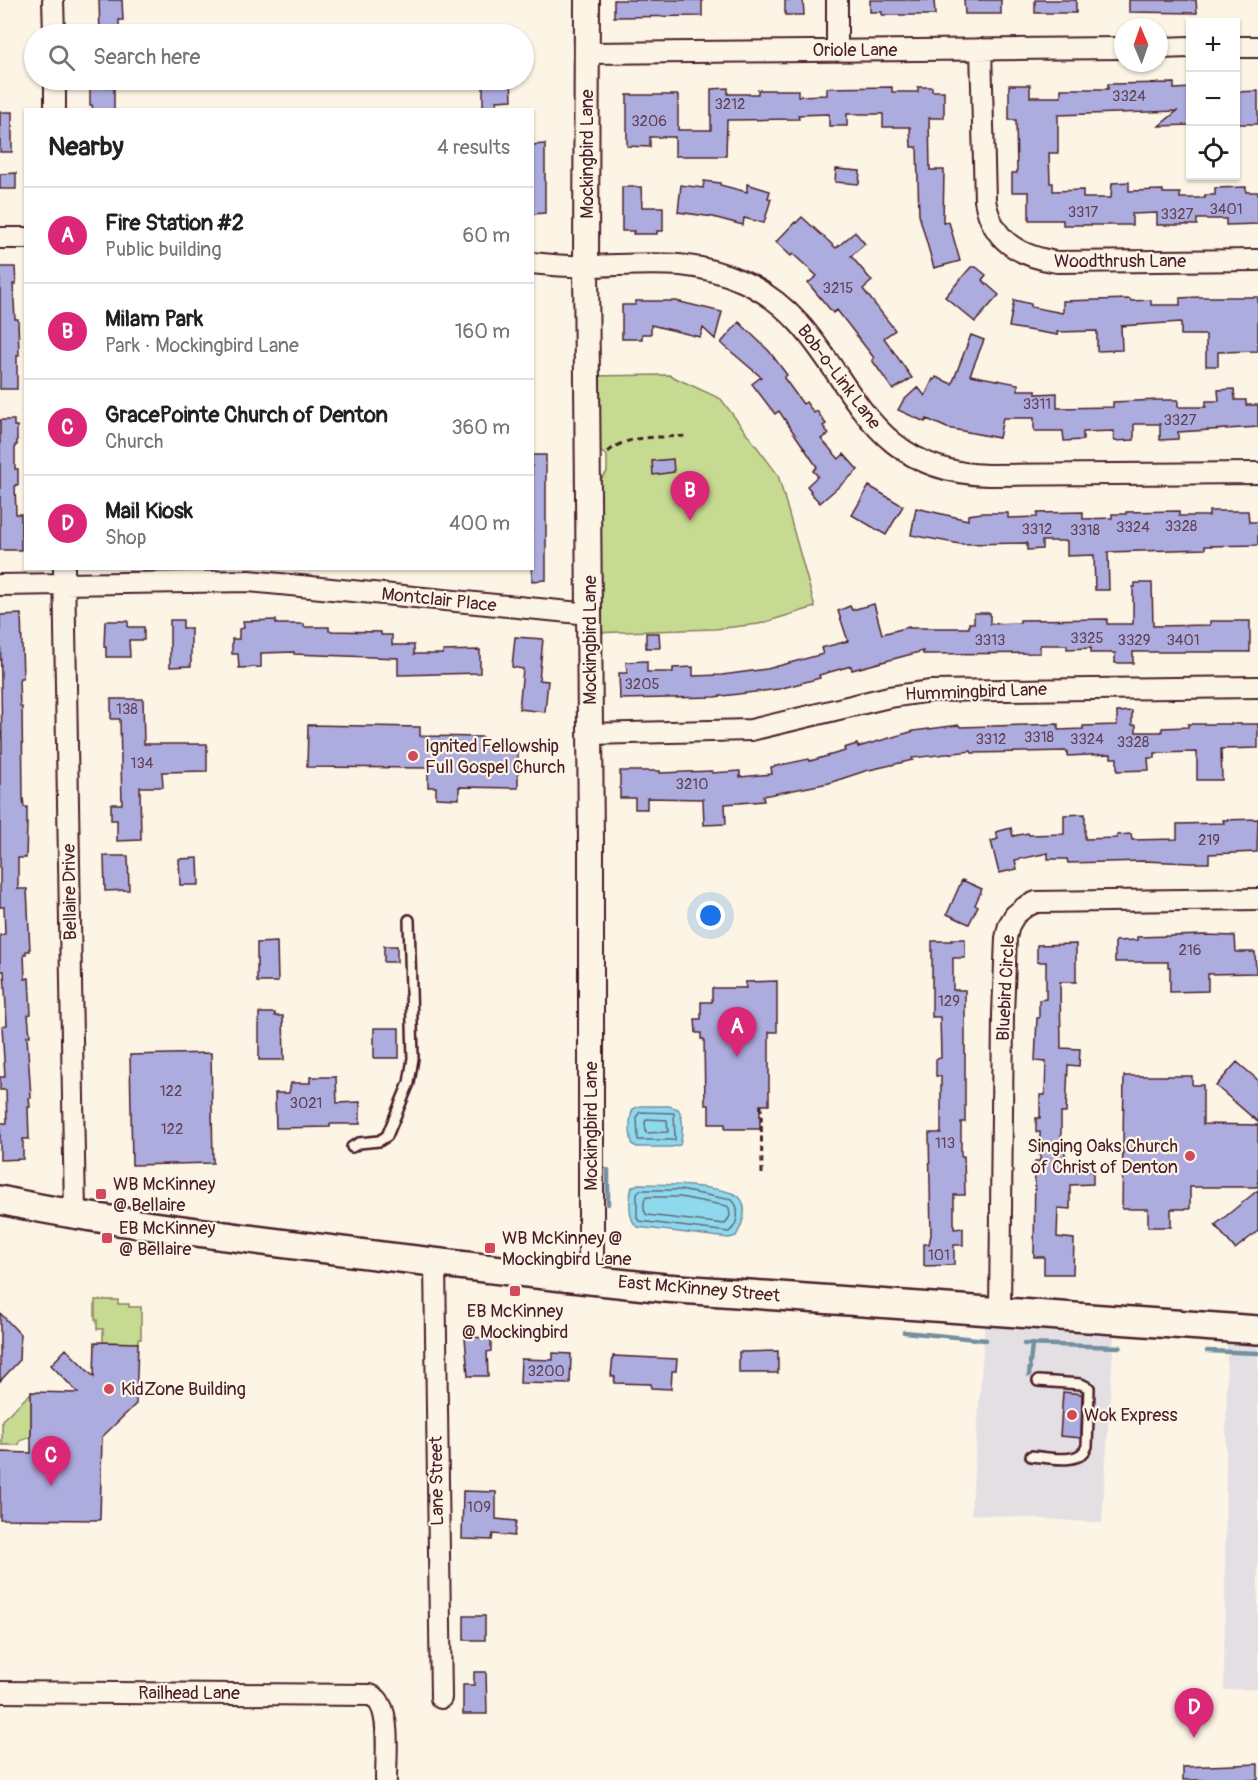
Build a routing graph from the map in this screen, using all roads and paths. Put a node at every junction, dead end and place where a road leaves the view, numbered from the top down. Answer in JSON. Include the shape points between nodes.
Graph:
{"nodes":[{"id":1,"x":53,"y":0,"type":"edge"},
{"id":2,"x":587,"y":0,"type":"edge"},
{"id":3,"x":837,"y":0,"type":"edge"},
{"id":4,"x":54,"y":24,"type":"edge"},
{"id":5,"x":1186,"y":47,"type":"edge"},
{"id":6,"x":1240,"y":47,"type":"edge"},
{"id":7,"x":1258,"y":47,"type":"edge"},
{"id":8,"x":1114,"y":48,"type":"edge"},
{"id":9,"x":1168,"y":48,"type":"edge"},
{"id":10,"x":981,"y":49,"type":"junction"},
{"id":11,"x":837,"y":50,"type":"junction"},
{"id":12,"x":588,"y":53,"type":"junction"},
{"id":13,"x":54,"y":90,"type":"edge"},
{"id":14,"x":55,"y":108,"type":"edge"},
{"id":15,"x":0,"y":238,"type":"edge"},
{"id":16,"x":24,"y":238,"type":"edge"},
{"id":17,"x":1258,"y":260,"type":"edge"},
{"id":18,"x":534,"y":263,"type":"edge"},
{"id":19,"x":586,"y":266,"type":"junction"},
{"id":20,"x":686,"y":436,"type":"dead end"},
{"id":21,"x":588,"y":458,"type":"junction"},
{"id":22,"x":1258,"y":473,"type":"edge"},
{"id":23,"x":64,"y":576,"type":"edge"},
{"id":24,"x":0,"y":585,"type":"edge"},
{"id":25,"x":590,"y":614,"type":"junction"},
{"id":26,"x":1258,"y":687,"type":"edge"},
{"id":27,"x":590,"y":734,"type":"junction"},
{"id":28,"x":1258,"y":899,"type":"edge"},
{"id":29,"x":409,"y":920,"type":"dead end"},
{"id":30,"x":761,"y":1105,"type":"dead end"},
{"id":31,"x":352,"y":1147,"type":"dead end"},
{"id":32,"x":762,"y":1174,"type":"dead end"},
{"id":33,"x":0,"y":1200,"type":"edge"},
{"id":34,"x":75,"y":1215,"type":"junction"},
{"id":35,"x":435,"y":1264,"type":"junction"},
{"id":36,"x":591,"y":1280,"type":"junction"},
{"id":37,"x":1000,"y":1310,"type":"junction"},
{"id":38,"x":1258,"y":1330,"type":"edge"},
{"id":39,"x":1038,"y":1381,"type":"dead end"},
{"id":40,"x":1031,"y":1456,"type":"dead end"},
{"id":41,"x":0,"y":1692,"type":"edge"},
{"id":42,"x":441,"y":1698,"type":"dead end"},
{"id":43,"x":386,"y":1780,"type":"edge"}],
"edges":[{"from":1,"to":4,"type":"street"},
{"from":2,"to":12,"type":"street","name":"Mockingbird Lane"},
{"from":3,"to":11,"type":"street"},
{"from":5,"to":9,"type":"street"},
{"from":6,"to":7,"type":"street"},
{"from":8,"to":10,"type":"street","name":"Oriole Lane"},
{"from":10,"to":11,"type":"street","name":"Oriole Lane"},
{"from":10,"to":17,"type":"street","name":"Woodthrush Lane","via":[[985,200],[992,224],[1012,247],[1032,257],[1066,262]]},
{"from":11,"to":12,"type":"street","name":"Oriole Lane"},
{"from":12,"to":19,"type":"street","name":"Mockingbird Lane"},
{"from":13,"to":14,"type":"street"},
{"from":15,"to":16,"type":"street"},
{"from":18,"to":19,"type":"street","name":"Bob-o-Link Lane"},
{"from":19,"to":21,"type":"street","name":"Mockingbird Lane"},
{"from":19,"to":22,"type":"street","name":"Bob-o-Link Lane","via":[[685,264],[709,269],[760,290],[798,322],[886,438],[936,468],[988,475]]},
{"from":20,"to":21,"type":"path","via":[[638,439],[616,446],[604,457]]},
{"from":21,"to":25,"type":"street","name":"Mockingbird Lane"},
{"from":23,"to":24,"type":"street","name":"Montclair Place"},
{"from":23,"to":25,"type":"street","name":"Montclair Place","via":[[249,581]]},
{"from":23,"to":34,"type":"street","name":"Bellaire Drive"},
{"from":25,"to":27,"type":"street","name":"Mockingbird Lane"},
{"from":26,"to":27,"type":"street","name":"Hummingbird Lane","via":[[931,691],[751,730]]},
{"from":27,"to":36,"type":"street","name":"Mockingbird Lane"},
{"from":28,"to":37,"type":"street","name":"Bluebird Circle","via":[[1036,902],[1012,918],[1006,938],[1003,1014]]},
{"from":29,"to":31,"type":"lane","via":[[413,1058],[409,1083],[387,1136],[379,1142]]},
{"from":30,"to":32,"type":"path"},
{"from":33,"to":34,"type":"main road","name":"East McKinney Street"},
{"from":34,"to":35,"type":"main road","name":"East McKinney Street"},
{"from":35,"to":36,"type":"main road","name":"East McKinney Street"},
{"from":35,"to":42,"type":"street","name":"Lane Street"},
{"from":36,"to":37,"type":"main road","name":"East McKinney Street"},
{"from":37,"to":38,"type":"main road","name":"East McKinney Street"},
{"from":39,"to":40,"type":"lane","via":[[1089,1388],[1087,1446],[1072,1459]]},
{"from":41,"to":43,"type":"street","name":"Railhead Lane","via":[[361,1694],[377,1698],[382,1706]]}]}
